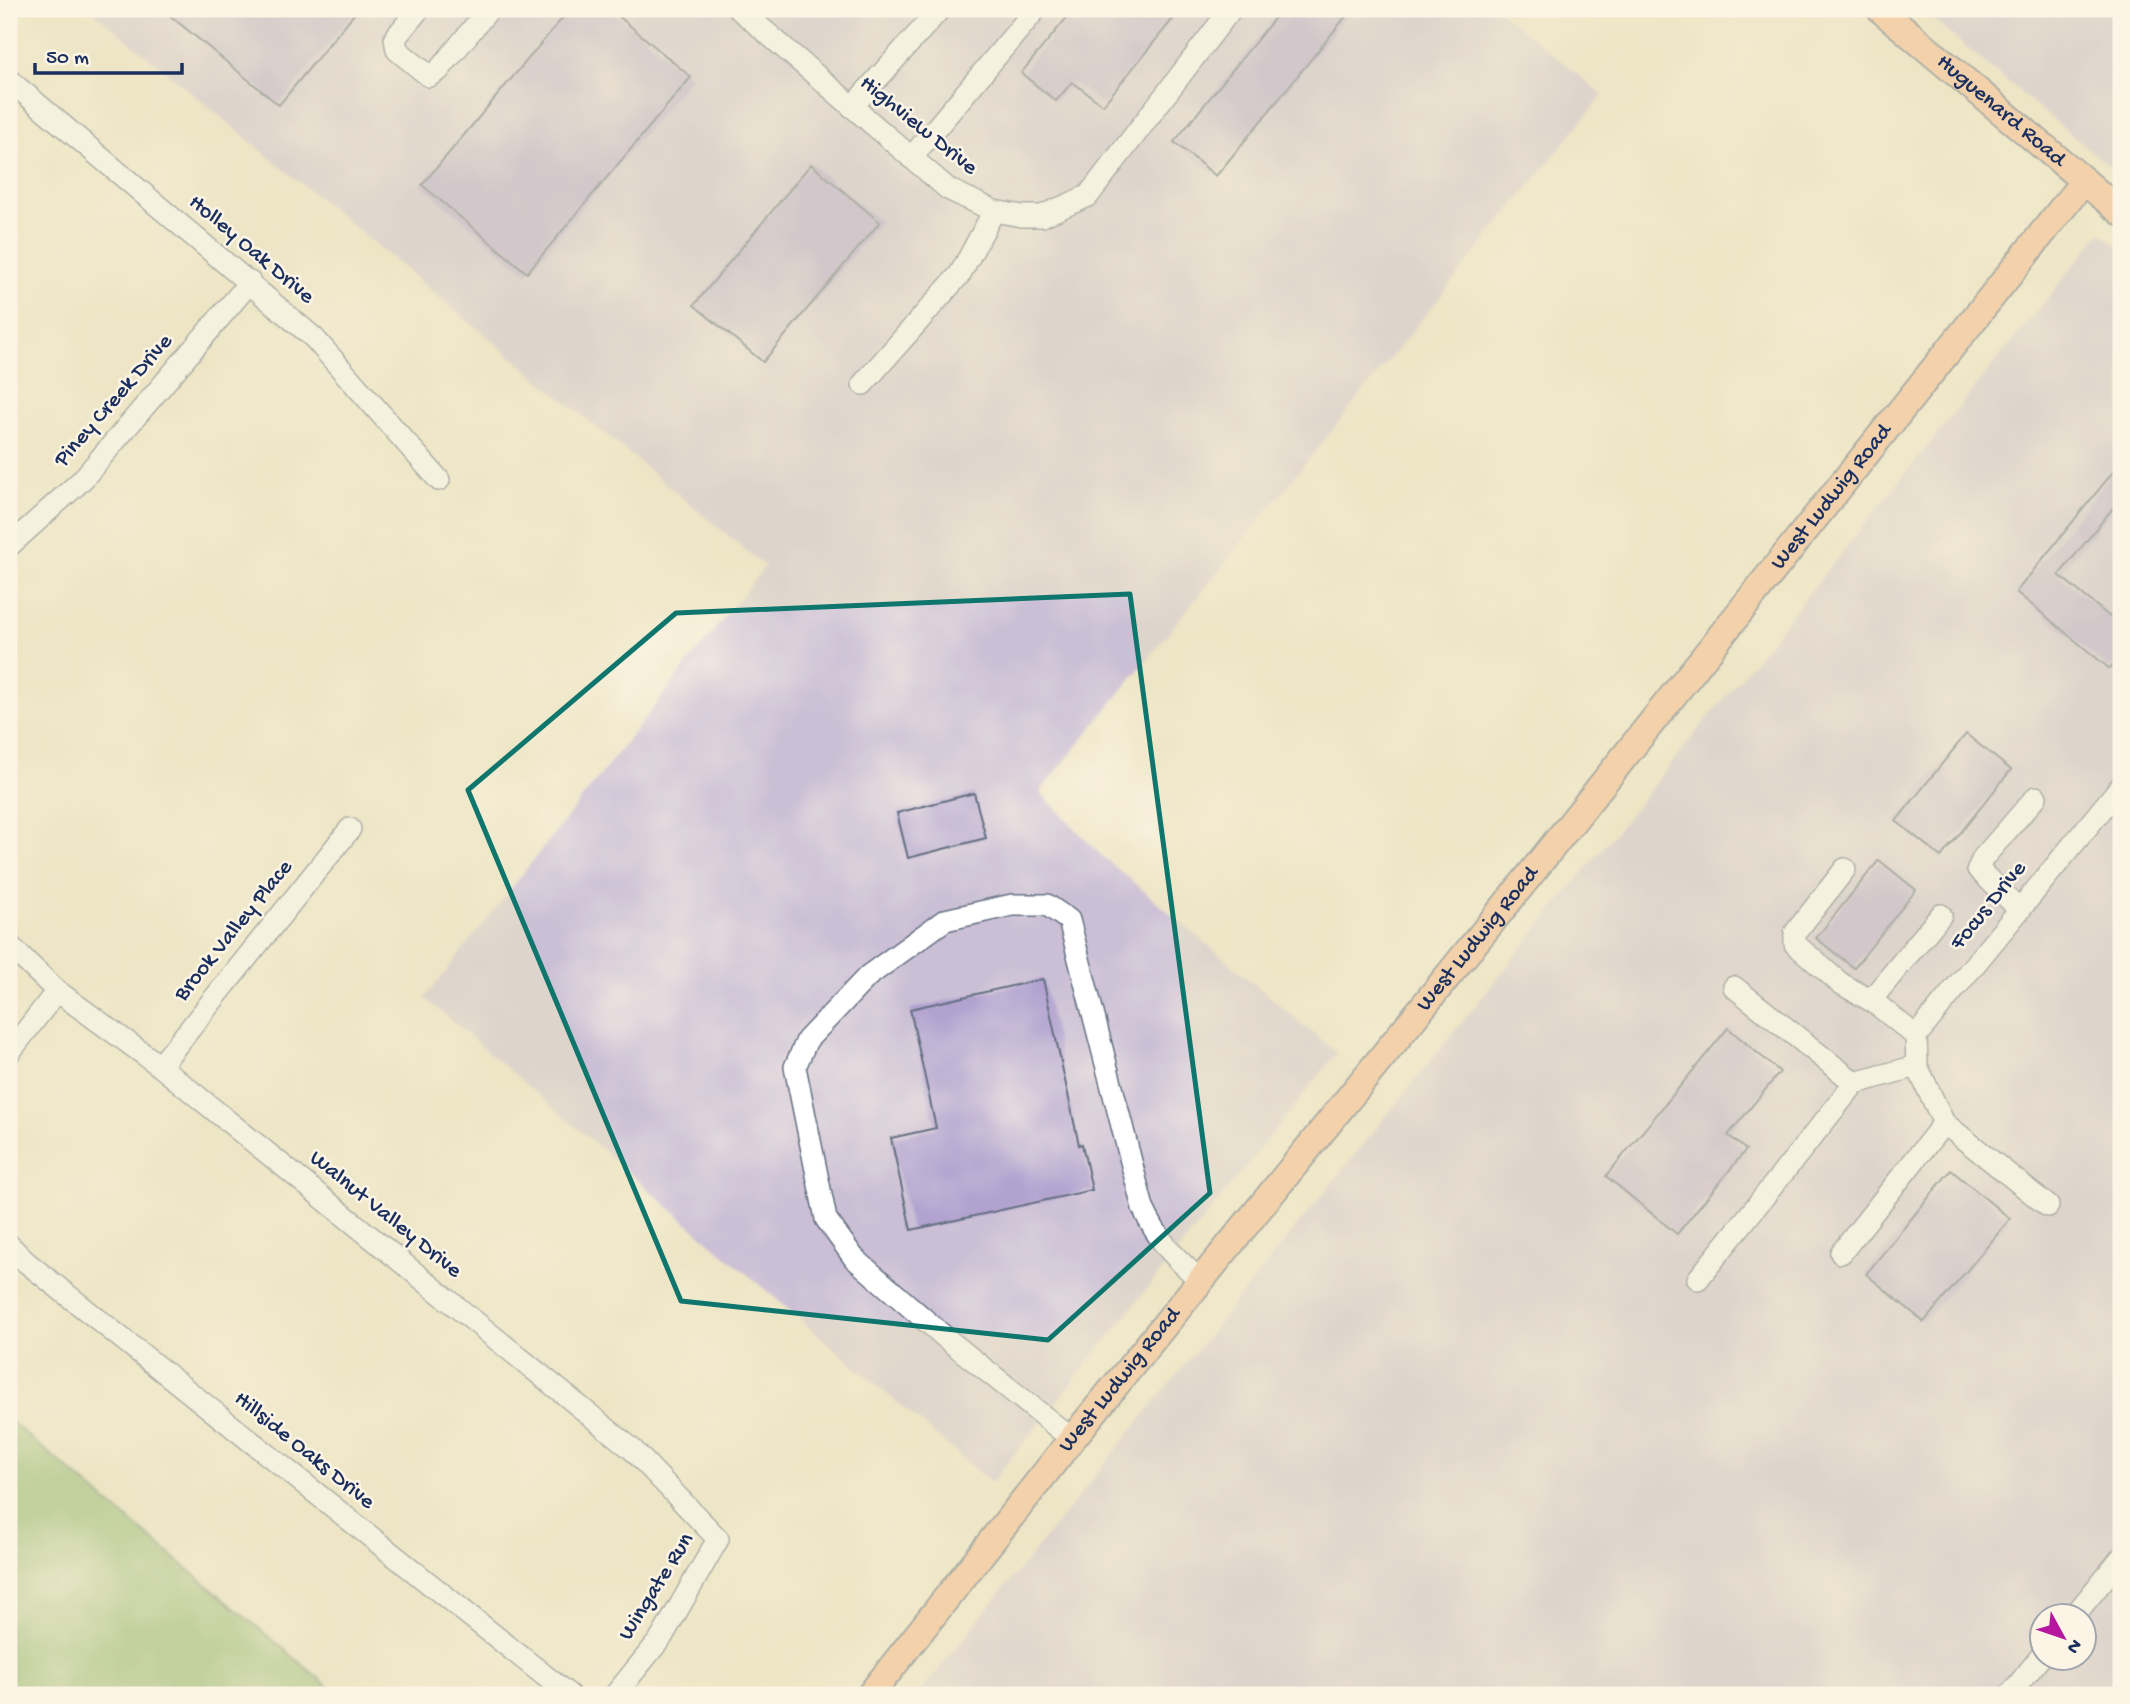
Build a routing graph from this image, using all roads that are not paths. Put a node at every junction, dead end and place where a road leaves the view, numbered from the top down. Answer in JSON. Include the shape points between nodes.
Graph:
{"nodes":[{"id":1,"x":419,"y":9,"type":"edge"},
{"id":2,"x":489,"y":9,"type":"edge"},
{"id":3,"x":739,"y":9,"type":"edge"},
{"id":4,"x":940,"y":9,"type":"edge"},
{"id":5,"x":1036,"y":9,"type":"edge"},
{"id":6,"x":1231,"y":9,"type":"edge"},
{"id":7,"x":1880,"y":9,"type":"edge"},
{"id":8,"x":9,"y":80,"type":"edge"},
{"id":9,"x":852,"y":107,"type":"junction"},
{"id":10,"x":911,"y":158,"type":"junction"},
{"id":11,"x":2084,"y":181,"type":"junction"},
{"id":12,"x":994,"y":211,"type":"junction"},
{"id":13,"x":2121,"y":212,"type":"edge"},
{"id":14,"x":250,"y":282,"type":"junction"},
{"id":15,"x":863,"y":384,"type":"dead end"},
{"id":16,"x":439,"y":480,"type":"dead end"},
{"id":17,"x":9,"y":546,"type":"edge"},
{"id":18,"x":2121,"y":786,"type":"edge"},
{"id":19,"x":2035,"y":797,"type":"dead end"},
{"id":20,"x":350,"y":829,"type":"dead end"},
{"id":21,"x":1845,"y":869,"type":"dead end"},
{"id":22,"x":2020,"y":910,"type":"junction"},
{"id":23,"x":1941,"y":915,"type":"dead end"},
{"id":24,"x":9,"y":945,"type":"edge"},
{"id":25,"x":1734,"y":986,"type":"dead end"},
{"id":26,"x":57,"y":991,"type":"junction"},
{"id":27,"x":1875,"y":1003,"type":"junction"},
{"id":28,"x":1916,"y":1036,"type":"junction"},
{"id":29,"x":9,"y":1053,"type":"edge"},
{"id":30,"x":160,"y":1066,"type":"junction"},
{"id":31,"x":1917,"y":1066,"type":"junction"},
{"id":32,"x":1856,"y":1083,"type":"junction"},
{"id":33,"x":1944,"y":1123,"type":"junction"},
{"id":34,"x":2048,"y":1206,"type":"dead end"},
{"id":35,"x":9,"y":1245,"type":"edge"},
{"id":36,"x":1841,"y":1253,"type":"dead end"},
{"id":37,"x":1698,"y":1279,"type":"dead end"},
{"id":38,"x":1201,"y":1281,"type":"junction"},
{"id":39,"x":1072,"y":1439,"type":"junction"},
{"id":40,"x":718,"y":1539,"type":"joint"},
{"id":41,"x":2121,"y":1558,"type":"edge"},
{"id":42,"x":2085,"y":1602,"type":"edge"},
{"id":43,"x":2028,"y":1672,"type":"edge"},
{"id":44,"x":569,"y":1695,"type":"edge"},
{"id":45,"x":615,"y":1695,"type":"edge"},
{"id":46,"x":870,"y":1695,"type":"edge"},
{"id":47,"x":2010,"y":1695,"type":"edge"}],
"edges":[{"from":1,"to":2,"type":"street","via":[[395,38],[397,50],[429,76]]},
{"from":3,"to":9,"type":"street","name":"Highview Drive"},
{"from":4,"to":9,"type":"street"},
{"from":5,"to":10,"type":"street"},
{"from":6,"to":12,"type":"street","name":"Highview Drive","via":[[1088,196],[1042,216]]},
{"from":7,"to":11,"type":"main road","name":"Huguenard Road"},
{"from":8,"to":14,"type":"street","name":"Holley Oak Drive"},
{"from":9,"to":10,"type":"street","name":"Highview Drive"},
{"from":10,"to":12,"type":"street","name":"Highview Drive","via":[[948,189]]},
{"from":11,"to":13,"type":"main road","name":"Huguenard Road"},
{"from":11,"to":38,"type":"main road","name":"West Ludwig Road"},
{"from":12,"to":15,"type":"street","via":[[960,274]]},
{"from":14,"to":16,"type":"street","name":"Holley Oak Drive","via":[[314,338]]},
{"from":14,"to":17,"type":"street","name":"Piney Creek Drive","via":[[82,480]]},
{"from":18,"to":22,"type":"street","name":"Focus Drive"},
{"from":19,"to":22,"type":"street","via":[[1978,869]]},
{"from":20,"to":30,"type":"street","name":"Brook Valley Place"},
{"from":21,"to":27,"type":"street","via":[[1795,933],[1794,944],[1840,983]]},
{"from":22,"to":28,"type":"street","name":"Focus Drive"},
{"from":23,"to":27,"type":"street","via":[[1875,995]]},
{"from":24,"to":26,"type":"street","name":"Walnut Valley Drive"},
{"from":25,"to":32,"type":"street"},
{"from":26,"to":29,"type":"street"},
{"from":26,"to":30,"type":"street","name":"Walnut Valley Drive"},
{"from":27,"to":28,"type":"street"},
{"from":28,"to":31,"type":"street"},
{"from":30,"to":40,"type":"street","name":"Walnut Valley Drive","via":[[633,1450]]},
{"from":31,"to":32,"type":"street"},
{"from":31,"to":33,"type":"street"},
{"from":32,"to":37,"type":"street"},
{"from":33,"to":34,"type":"street"},
{"from":33,"to":36,"type":"street"},
{"from":35,"to":44,"type":"street","name":"Hillside Oaks Drive"},
{"from":38,"to":39,"type":"main road","name":"West Ludwig Road"},
{"from":38,"to":39,"type":"street","via":[[1154,1233],[1143,1208],[1069,920],[1047,905],[1012,905],[945,920],[868,976],[807,1040],[795,1067],[826,1219],[854,1258]]},
{"from":39,"to":46,"type":"main road","name":"West Ludwig Road"},
{"from":40,"to":45,"type":"street","name":"Wingate Run","via":[[662,1637]]},
{"from":41,"to":42,"type":"street"},
{"from":43,"to":47,"type":"street"}]}
